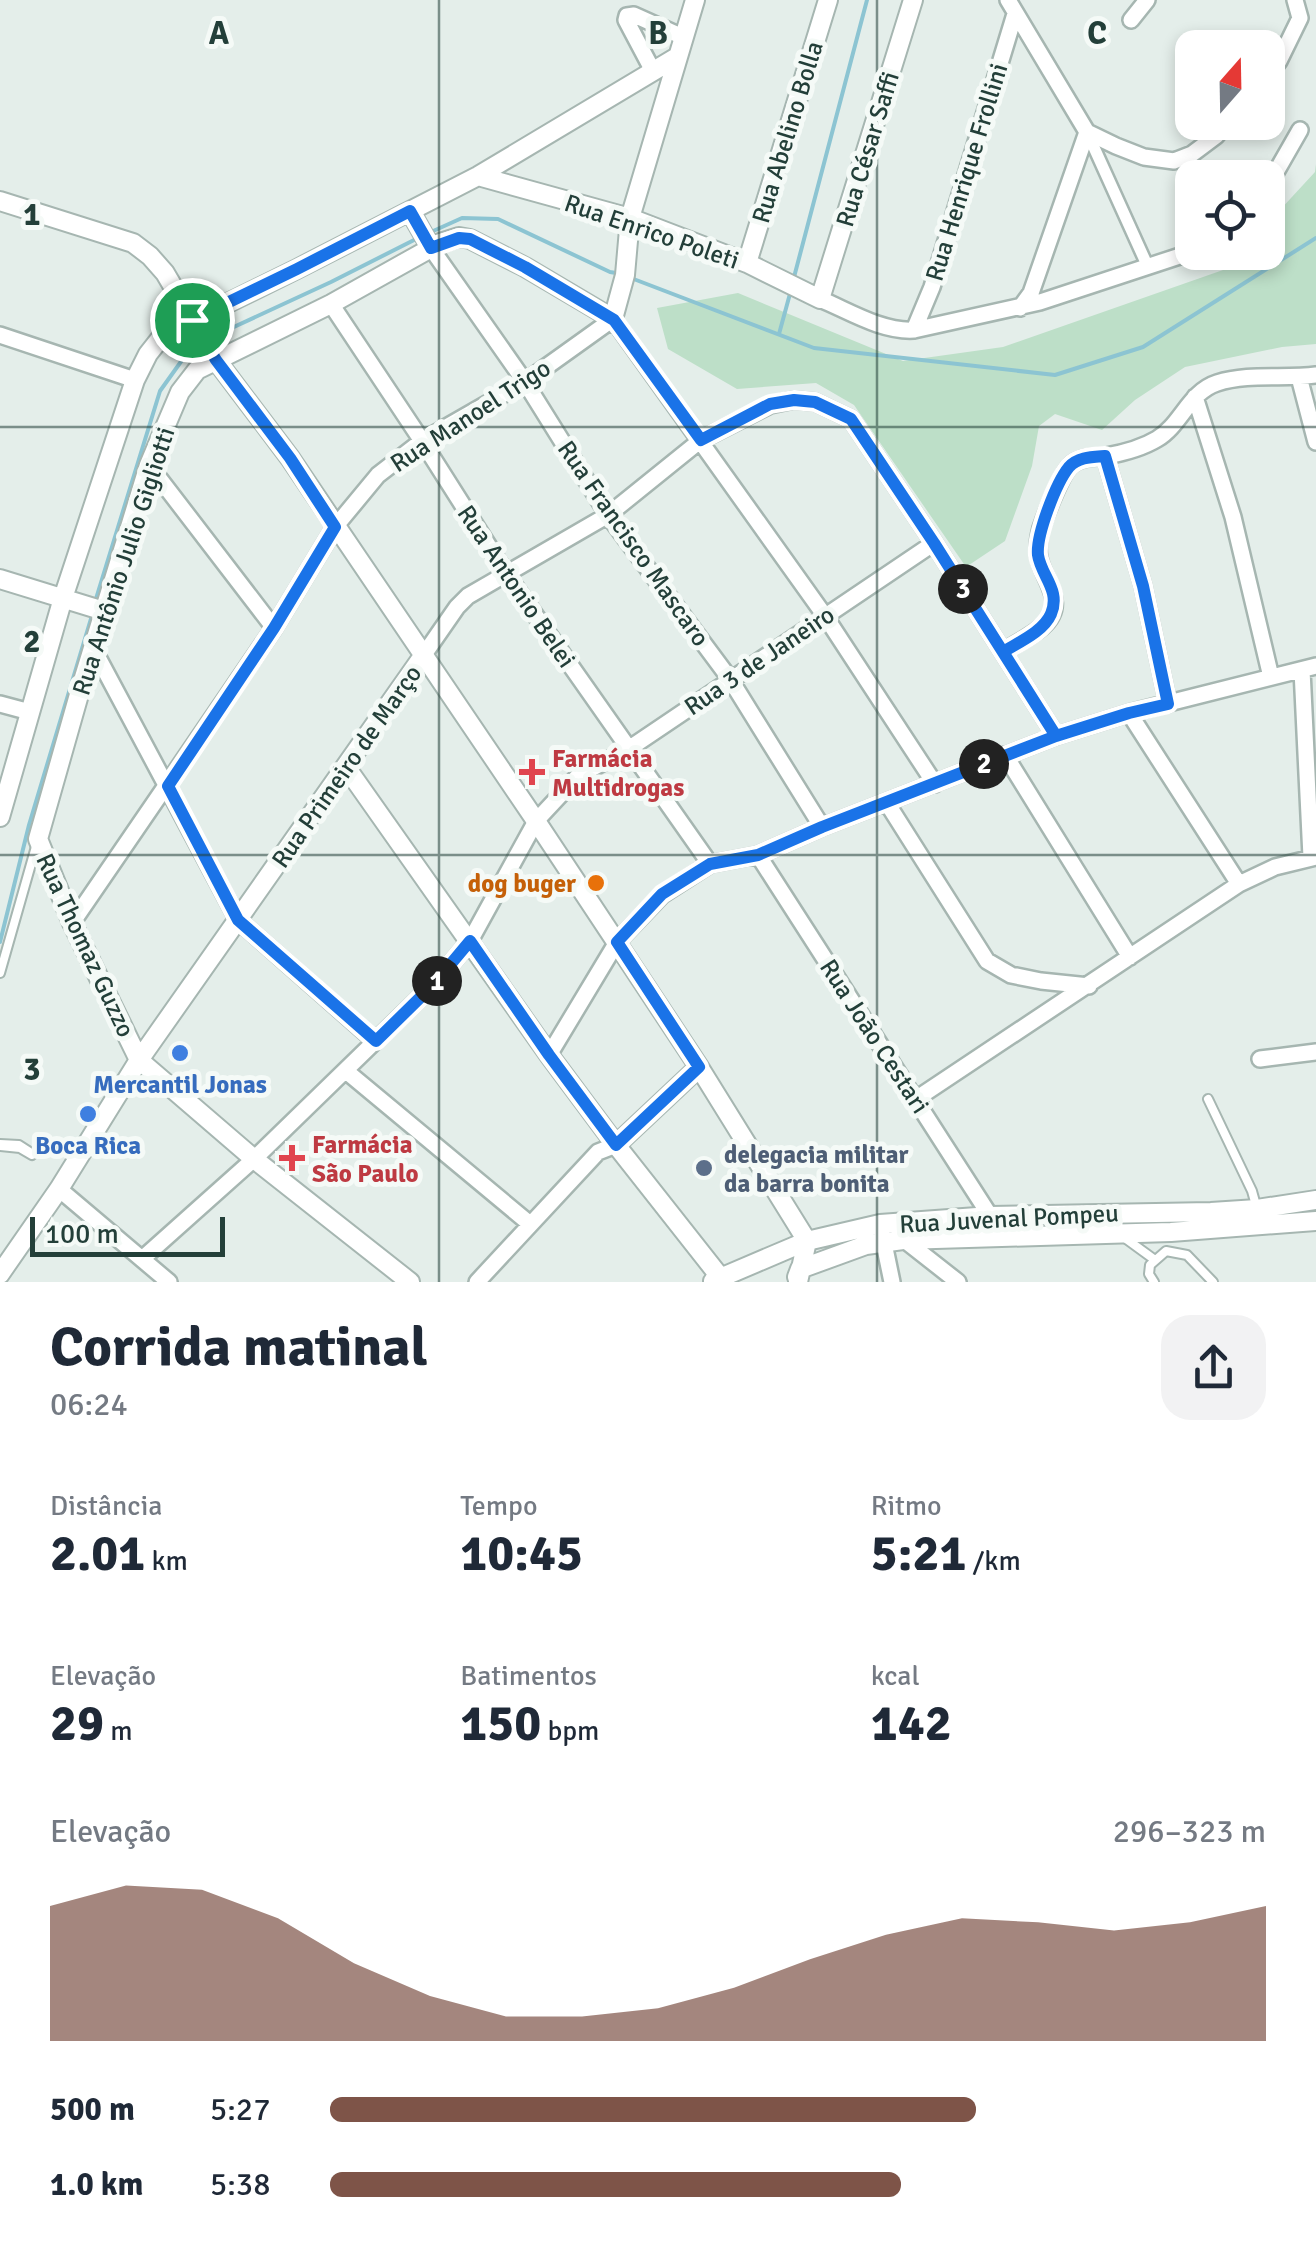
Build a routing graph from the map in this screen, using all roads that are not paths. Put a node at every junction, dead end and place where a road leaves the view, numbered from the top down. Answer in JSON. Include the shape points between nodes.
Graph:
{"nodes":[{"id":1,"x":695,"y":0,"type":"edge"},
{"id":2,"x":828,"y":0,"type":"edge"},
{"id":3,"x":913,"y":0,"type":"edge"},
{"id":4,"x":1147,"y":0,"type":"edge"},
{"id":5,"x":1295,"y":0,"type":"edge"},
{"id":6,"x":1011,"y":7,"type":"edge"},
{"id":7,"x":630,"y":8,"type":"edge"},
{"id":8,"x":1131,"y":20,"type":"dead end"},
{"id":9,"x":683,"y":37,"type":"junction"},
{"id":10,"x":1285,"y":48,"type":"edge"},
{"id":11,"x":677,"y":56,"type":"junction"},
{"id":12,"x":653,"y":71,"type":"junction"},
{"id":13,"x":1300,"y":130,"type":"dead end"},
{"id":14,"x":1087,"y":132,"type":"junction"},
{"id":15,"x":1211,"y":140,"type":"edge"},
{"id":16,"x":1283,"y":160,"type":"edge"},
{"id":17,"x":478,"y":176,"type":"junction"},
{"id":18,"x":0,"y":201,"type":"edge"},
{"id":19,"x":411,"y":213,"type":"junction"},
{"id":20,"x":630,"y":218,"type":"junction"},
{"id":21,"x":429,"y":243,"type":"junction"},
{"id":22,"x":1175,"y":258,"type":"edge"},
{"id":23,"x":747,"y":263,"type":"junction"},
{"id":24,"x":1148,"y":267,"type":"junction"},
{"id":25,"x":820,"y":299,"type":"junction"},
{"id":26,"x":330,"y":304,"type":"junction"},
{"id":27,"x":1020,"y":308,"type":"junction"},
{"id":28,"x":614,"y":320,"type":"junction"},
{"id":29,"x":914,"y":330,"type":"junction"},
{"id":30,"x":199,"y":331,"type":"junction"},
{"id":31,"x":0,"y":335,"type":"edge"},
{"id":32,"x":216,"y":360,"type":"junction"},
{"id":33,"x":1308,"y":376,"type":"edge"},
{"id":34,"x":135,"y":380,"type":"junction"},
{"id":35,"x":525,"y":382,"type":"junction"},
{"id":36,"x":1195,"y":397,"type":"junction"},
{"id":37,"x":701,"y":440,"type":"junction"},
{"id":38,"x":422,"y":441,"type":"junction"},
{"id":39,"x":1316,"y":442,"type":"edge"},
{"id":40,"x":1105,"y":456,"type":"junction"},
{"id":41,"x":149,"y":466,"type":"junction"},
{"id":42,"x":608,"y":515,"type":"junction"},
{"id":43,"x":335,"y":527,"type":"junction"},
{"id":44,"x":934,"y":543,"type":"junction"},
{"id":45,"x":507,"y":575,"type":"junction"},
{"id":46,"x":0,"y":579,"type":"edge"},
{"id":47,"x":68,"y":600,"type":"junction"},
{"id":48,"x":100,"y":610,"type":"junction"},
{"id":49,"x":824,"y":616,"type":"junction"},
{"id":50,"x":274,"y":628,"type":"junction"},
{"id":51,"x":93,"y":648,"type":"junction"},
{"id":52,"x":1003,"y":652,"type":"junction"},
{"id":53,"x":423,"y":656,"type":"junction"},
{"id":54,"x":1309,"y":668,"type":"edge"},
{"id":55,"x":1272,"y":677,"type":"junction"},
{"id":56,"x":730,"y":679,"type":"junction"},
{"id":57,"x":110,"y":682,"type":"junction"},
{"id":58,"x":82,"y":684,"type":"junction"},
{"id":59,"x":0,"y":704,"type":"edge"},
{"id":60,"x":1168,"y":704,"type":"junction"},
{"id":61,"x":30,"y":712,"type":"junction"},
{"id":62,"x":1129,"y":713,"type":"junction"},
{"id":63,"x":1056,"y":736,"type":"junction"},
{"id":64,"x":630,"y":748,"type":"junction"},
{"id":65,"x":1006,"y":755,"type":"junction"},
{"id":66,"x":346,"y":768,"type":"junction"},
{"id":67,"x":935,"y":784,"type":"junction"},
{"id":68,"x":168,"y":786,"type":"junction"},
{"id":69,"x":887,"y":803,"type":"junction"},
{"id":70,"x":0,"y":818,"type":"edge"},
{"id":71,"x":536,"y":822,"type":"junction"},
{"id":72,"x":822,"y":827,"type":"junction"},
{"id":73,"x":38,"y":839,"type":"junction"},
{"id":74,"x":758,"y":855,"type":"junction"},
{"id":75,"x":1314,"y":857,"type":"edge"},
{"id":76,"x":710,"y":864,"type":"junction"},
{"id":77,"x":1239,"y":884,"type":"junction"},
{"id":78,"x":238,"y":920,"type":"junction"},
{"id":79,"x":72,"y":923,"type":"junction"},
{"id":80,"x":470,"y":941,"type":"junction"},
{"id":81,"x":617,"y":942,"type":"junction"},
{"id":82,"x":1130,"y":957,"type":"junction"},
{"id":83,"x":0,"y":973,"type":"edge"},
{"id":84,"x":1088,"y":986,"type":"junction"},
{"id":85,"x":376,"y":1041,"type":"junction"},
{"id":86,"x":1316,"y":1052,"type":"edge"},
{"id":87,"x":549,"y":1055,"type":"junction"},
{"id":88,"x":1260,"y":1059,"type":"dead end"},
{"id":89,"x":139,"y":1060,"type":"junction"},
{"id":90,"x":699,"y":1067,"type":"junction"},
{"id":91,"x":346,"y":1071,"type":"junction"},
{"id":92,"x":1208,"y":1099,"type":"dead end"},
{"id":93,"x":916,"y":1100,"type":"junction"},
{"id":94,"x":616,"y":1145,"type":"junction"},
{"id":95,"x":254,"y":1159,"type":"junction"},
{"id":96,"x":58,"y":1189,"type":"junction"},
{"id":97,"x":1316,"y":1200,"type":"edge"},
{"id":98,"x":1118,"y":1212,"type":"junction"},
{"id":99,"x":992,"y":1216,"type":"junction"},
{"id":100,"x":1257,"y":1217,"type":"junction"},
{"id":101,"x":1316,"y":1221,"type":"edge"},
{"id":102,"x":530,"y":1224,"type":"junction"},
{"id":103,"x":892,"y":1232,"type":"junction"},
{"id":104,"x":1118,"y":1233,"type":"junction"},
{"id":105,"x":1003,"y":1236,"type":"junction"},
{"id":106,"x":807,"y":1241,"type":"junction"},
{"id":107,"x":776,"y":1254,"type":"junction"},
{"id":108,"x":142,"y":1259,"type":"junction"},
{"id":109,"x":1154,"y":1260,"type":"junction"},
{"id":110,"x":0,"y":1274,"type":"edge"},
{"id":111,"x":798,"y":1278,"type":"edge"},
{"id":112,"x":718,"y":1281,"type":"edge"},
{"id":113,"x":169,"y":1282,"type":"edge"},
{"id":114,"x":410,"y":1282,"type":"edge"},
{"id":115,"x":476,"y":1282,"type":"edge"},
{"id":116,"x":892,"y":1282,"type":"edge"},
{"id":117,"x":958,"y":1282,"type":"edge"},
{"id":118,"x":1154,"y":1282,"type":"edge"},
{"id":119,"x":1213,"y":1282,"type":"edge"}],
"edges":[{"from":1,"to":9,"type":"street"},
{"from":2,"to":23,"type":"street","name":"Rua Abelino Bolla"},
{"from":3,"to":25,"type":"street","name":"Rua César Saffi"},
{"from":4,"to":8,"type":"street"},
{"from":5,"to":10,"type":"street","via":[[1300,18]]},
{"from":6,"to":14,"type":"street"},
{"from":6,"to":29,"type":"street","name":"Rua Henrique Frollini"},
{"from":7,"to":9,"type":"street"},
{"from":7,"to":12,"type":"street","via":[[626,20]]},
{"from":9,"to":11,"type":"street"},
{"from":11,"to":12,"type":"street"},
{"from":11,"to":20,"type":"street"},
{"from":12,"to":17,"type":"street"},
{"from":13,"to":16,"type":"street"},
{"from":14,"to":15,"type":"street","via":[[1144,157],[1174,161]]},
{"from":14,"to":24,"type":"street"},
{"from":14,"to":27,"type":"street","via":[[1031,294]]},
{"from":17,"to":19,"type":"street"},
{"from":17,"to":20,"type":"street","name":"Rua Enrico Poleti"},
{"from":18,"to":30,"type":"street","via":[[133,243],[164,273]]},
{"from":19,"to":21,"type":"street","name":"Rua Francisco Mascaro"},
{"from":19,"to":30,"type":"street","via":[[297,269]]},
{"from":20,"to":23,"type":"street","name":"Rua Enrico Poleti"},
{"from":20,"to":28,"type":"street"},
{"from":21,"to":26,"type":"street","name":"Rua Antônio Julio Gigliotti"},
{"from":21,"to":28,"type":"street","via":[[470,239]]},
{"from":21,"to":35,"type":"street","name":"Rua Francisco Mascaro"},
{"from":22,"to":24,"type":"street"},
{"from":23,"to":25,"type":"street","name":"Rua Enrico Poleti"},
{"from":24,"to":27,"type":"street"},
{"from":25,"to":29,"type":"street","via":[[883,326]]},
{"from":26,"to":32,"type":"street","name":"Rua Antônio Julio Gigliotti"},
{"from":26,"to":38,"type":"street","name":"Rua Antonio Belei"},
{"from":27,"to":29,"type":"street"},
{"from":28,"to":35,"type":"street","name":"Rua Manoel Trigo"},
{"from":28,"to":37,"type":"street"},
{"from":30,"to":32,"type":"street"},
{"from":30,"to":34,"type":"street","via":[[163,335]]},
{"from":31,"to":34,"type":"street"},
{"from":32,"to":41,"type":"street","name":"Rua Antônio Julio Gigliotti","via":[[197,370],[180,392]]},
{"from":32,"to":43,"type":"street"},
{"from":33,"to":36,"type":"street","via":[[1230,380]]},
{"from":33,"to":39,"type":"street"},
{"from":34,"to":47,"type":"street"},
{"from":35,"to":38,"type":"street","name":"Rua Manoel Trigo"},
{"from":35,"to":42,"type":"street","name":"Rua Francisco Mascaro"},
{"from":36,"to":40,"type":"street","via":[[1156,439]]},
{"from":36,"to":55,"type":"street"},
{"from":37,"to":42,"type":"street","name":"Rua Primeiro de Março"},
{"from":37,"to":44,"type":"street","name":"Rua Primeiro de Março","via":[[770,404],[815,402],[851,419]]},
{"from":37,"to":49,"type":"street"},
{"from":38,"to":43,"type":"street","name":"Rua Manoel Trigo","via":[[378,475]]},
{"from":38,"to":45,"type":"street","name":"Rua Antonio Belei"},
{"from":40,"to":52,"type":"street","via":[[1070,466],[1040,532],[1038,557],[1053,608],[1042,627]]},
{"from":40,"to":60,"type":"street"},
{"from":41,"to":48,"type":"street","name":"Rua Antônio Julio Gigliotti"},
{"from":41,"to":50,"type":"street"},
{"from":42,"to":45,"type":"street","name":"Rua Primeiro de Março"},
{"from":42,"to":56,"type":"street","name":"Rua Francisco Mascaro"},
{"from":43,"to":50,"type":"street","name":"Rua Manoel Trigo"},
{"from":43,"to":53,"type":"street"},
{"from":44,"to":49,"type":"street","name":"Rua 3 de Janeiro"},
{"from":44,"to":52,"type":"street"},
{"from":45,"to":53,"type":"street","name":"Rua Primeiro de Março","via":[[468,596]]},
{"from":45,"to":64,"type":"street","name":"Rua Antonio Belei"},
{"from":46,"to":47,"type":"street"},
{"from":47,"to":48,"type":"street"},
{"from":47,"to":61,"type":"street"},
{"from":48,"to":51,"type":"street","name":"Rua Antônio Julio Gigliotti"},
{"from":49,"to":56,"type":"street","name":"Rua 3 de Janeiro"},
{"from":49,"to":67,"type":"street"},
{"from":50,"to":68,"type":"street","name":"Rua Manoel Trigo"},
{"from":51,"to":57,"type":"street"},
{"from":51,"to":58,"type":"street","name":"Rua Antônio Julio Gigliotti"},
{"from":52,"to":63,"type":"street"},
{"from":53,"to":66,"type":"street","name":"Rua Primeiro de Março"},
{"from":53,"to":71,"type":"street"},
{"from":54,"to":55,"type":"street"},
{"from":54,"to":75,"type":"street"},
{"from":55,"to":60,"type":"street"},
{"from":56,"to":64,"type":"street","name":"Rua 3 de Janeiro"},
{"from":56,"to":72,"type":"street","name":"Rua Francisco Mascaro"},
{"from":57,"to":58,"type":"street"},
{"from":57,"to":68,"type":"street"},
{"from":58,"to":73,"type":"street","name":"Rua Antônio Julio Gigliotti"},
{"from":59,"to":61,"type":"street"},
{"from":60,"to":62,"type":"street"},
{"from":61,"to":70,"type":"street"},
{"from":62,"to":63,"type":"street"},
{"from":62,"to":77,"type":"street"},
{"from":63,"to":65,"type":"street"},
{"from":64,"to":71,"type":"street","name":"Rua 3 de Janeiro","via":[[578,776]]},
{"from":64,"to":76,"type":"street","name":"Rua Antonio Belei"},
{"from":65,"to":67,"type":"street"},
{"from":65,"to":82,"type":"street"},
{"from":66,"to":78,"type":"street","name":"Rua Primeiro de Março"},
{"from":66,"to":80,"type":"street"},
{"from":67,"to":69,"type":"street"},
{"from":68,"to":78,"type":"street"},
{"from":68,"to":79,"type":"street","name":"Rua Manoel Trigo"},
{"from":69,"to":72,"type":"street"},
{"from":69,"to":84,"type":"street","via":[[987,961],[1011,975]]},
{"from":71,"to":80,"type":"street","name":"Rua 3 de Janeiro"},
{"from":71,"to":81,"type":"street"},
{"from":72,"to":74,"type":"street"},
{"from":73,"to":79,"type":"street","name":"Rua Thomaz Guzzo"},
{"from":73,"to":83,"type":"lane"},
{"from":74,"to":76,"type":"street"},
{"from":74,"to":93,"type":"street","name":"Rua João Cestari"},
{"from":75,"to":77,"type":"street"},
{"from":76,"to":81,"type":"street","via":[[662,894]]},
{"from":77,"to":82,"type":"street"},
{"from":78,"to":85,"type":"street"},
{"from":78,"to":89,"type":"street","name":"Rua Primeiro de Março"},
{"from":79,"to":89,"type":"street","name":"Rua Thomaz Guzzo"},
{"from":80,"to":85,"type":"street","name":"Rua 3 de Janeiro"},
{"from":80,"to":87,"type":"street"},
{"from":81,"to":87,"type":"street"},
{"from":81,"to":90,"type":"street"},
{"from":82,"to":84,"type":"street"},
{"from":84,"to":93,"type":"street"},
{"from":85,"to":91,"type":"street","name":"Rua 3 de Janeiro"},
{"from":86,"to":88,"type":"street"},
{"from":87,"to":94,"type":"street"},
{"from":89,"to":95,"type":"street","name":"Rua Thomaz Guzzo"},
{"from":89,"to":96,"type":"street","name":"Rua Primeiro de Março"},
{"from":90,"to":94,"type":"street"},
{"from":90,"to":106,"type":"street"},
{"from":91,"to":95,"type":"street","name":"Rua 3 de Janeiro"},
{"from":91,"to":102,"type":"street"},
{"from":92,"to":100,"type":"lane","via":[[1252,1191]]},
{"from":93,"to":99,"type":"street","name":"Rua João Cestari"},
{"from":94,"to":102,"type":"street","via":[[598,1152]]},
{"from":94,"to":112,"type":"street"},
{"from":95,"to":108,"type":"street","name":"Rua 3 de Janeiro"},
{"from":95,"to":114,"type":"street","name":"Rua Thomaz Guzzo"},
{"from":96,"to":108,"type":"street"},
{"from":96,"to":110,"type":"street","name":"Rua Primeiro de Março"},
{"from":97,"to":100,"type":"street","name":"Rua Juvenal Pompeu"},
{"from":98,"to":99,"type":"street","name":"Rua Juvenal Pompeu"},
{"from":98,"to":100,"type":"street","name":"Rua Juvenal Pompeu"},
{"from":98,"to":104,"type":"lane"},
{"from":99,"to":103,"type":"street","name":"Rua Juvenal Pompeu"},
{"from":99,"to":105,"type":"street","name":"Rua João Cestari"},
{"from":100,"to":101,"type":"street","name":"Rua Juvenal Pompeu"},
{"from":100,"to":104,"type":"street","name":"Rua Juvenal Pompeu"},
{"from":102,"to":115,"type":"street"},
{"from":103,"to":105,"type":"street","name":"Rua Juvenal Pompeu"},
{"from":103,"to":106,"type":"street","name":"Rua Juvenal Pompeu"},
{"from":103,"to":111,"type":"street","name":"Rua Juvenal Pompeu"},
{"from":103,"to":116,"type":"street"},
{"from":103,"to":117,"type":"street"},
{"from":104,"to":105,"type":"street","name":"Rua Juvenal Pompeu"},
{"from":104,"to":109,"type":"lane"},
{"from":106,"to":107,"type":"street","name":"Rua Juvenal Pompeu"},
{"from":106,"to":111,"type":"street"},
{"from":107,"to":111,"type":"street"},
{"from":107,"to":112,"type":"street","name":"Rua Juvenal Pompeu"},
{"from":108,"to":113,"type":"street"},
{"from":109,"to":118,"type":"lane"},
{"from":109,"to":119,"type":"lane","via":[[1166,1251],[1186,1255]]}]}
